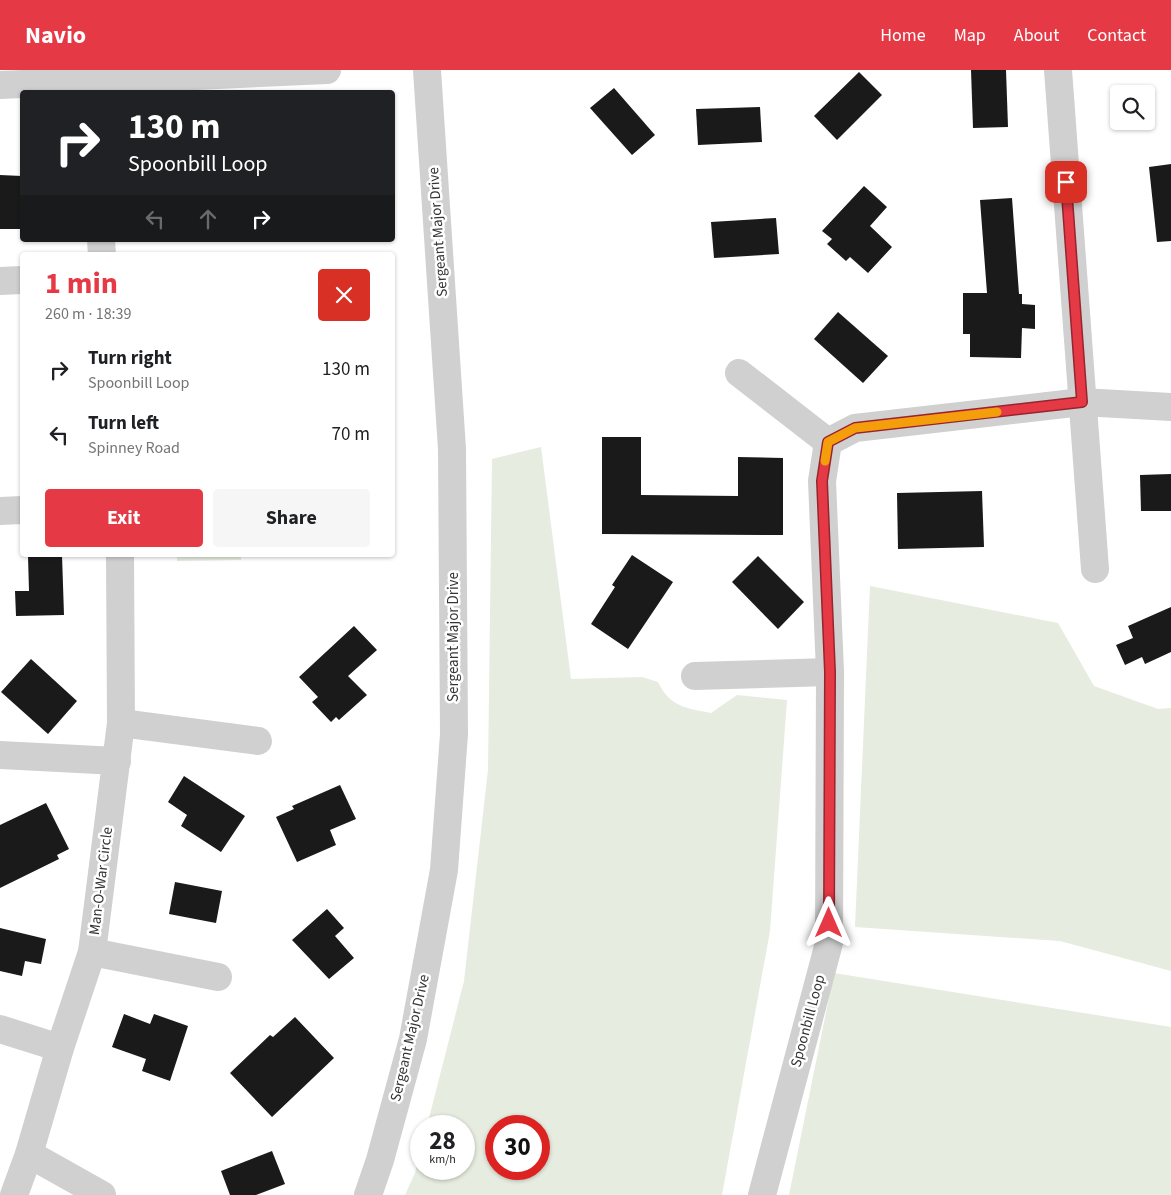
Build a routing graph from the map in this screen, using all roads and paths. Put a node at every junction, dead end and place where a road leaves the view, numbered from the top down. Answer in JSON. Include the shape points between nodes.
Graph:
{"nodes":[{"id":1,"x":327,"y":70,"type":"edge"},
{"id":2,"x":427,"y":70,"type":"edge"},
{"id":3,"x":1058,"y":70,"type":"edge"},
{"id":4,"x":0,"y":85,"type":"edge"},
{"id":5,"x":93,"y":87,"type":"edge"},
{"id":6,"x":20,"y":280,"type":"edge"},
{"id":7,"x":0,"y":281,"type":"edge"},
{"id":8,"x":739,"y":373,"type":"dead end"},
{"id":9,"x":1082,"y":402,"type":"junction"},
{"id":10,"x":1171,"y":407,"type":"edge"},
{"id":11,"x":828,"y":442,"type":"junction"},
{"id":12,"x":20,"y":510,"type":"edge"},
{"id":13,"x":0,"y":511,"type":"edge"},
{"id":14,"x":120,"y":557,"type":"edge"},
{"id":15,"x":1095,"y":569,"type":"dead end"},
{"id":16,"x":830,"y":672,"type":"junction"},
{"id":17,"x":695,"y":676,"type":"dead end"},
{"id":18,"x":121,"y":723,"type":"junction"},
{"id":19,"x":258,"y":741,"type":"dead end"},
{"id":20,"x":0,"y":755,"type":"edge"},
{"id":21,"x":117,"y":761,"type":"junction"},
{"id":22,"x":92,"y":952,"type":"junction"},
{"id":23,"x":218,"y":976,"type":"dead end"},
{"id":24,"x":0,"y":1029,"type":"edge"},
{"id":25,"x":60,"y":1048,"type":"junction"},
{"id":26,"x":29,"y":1154,"type":"junction"},
{"id":27,"x":14,"y":1195,"type":"edge"},
{"id":28,"x":102,"y":1195,"type":"edge"},
{"id":29,"x":368,"y":1195,"type":"edge"},
{"id":30,"x":762,"y":1195,"type":"edge"}],
"edges":[{"from":1,"to":5,"type":"street"},
{"from":2,"to":29,"type":"street","name":"Sergeant Major Drive","via":[[452,449],[454,734],[444,870],[413,1039]]},
{"from":3,"to":9,"type":"street"},
{"from":4,"to":5,"type":"street"},
{"from":6,"to":7,"type":"street"},
{"from":8,"to":11,"type":"street"},
{"from":9,"to":10,"type":"street"},
{"from":9,"to":11,"type":"street","via":[[855,428]]},
{"from":9,"to":15,"type":"street"},
{"from":11,"to":16,"type":"street","name":"Spoonbill Loop","via":[[822,481]]},
{"from":12,"to":13,"type":"street"},
{"from":14,"to":18,"type":"street","name":"Man-O-War Circle"},
{"from":16,"to":17,"type":"street"},
{"from":16,"to":30,"type":"street","name":"Spoonbill Loop","via":[[829,943]]},
{"from":18,"to":19,"type":"street"},
{"from":18,"to":21,"type":"street","name":"Man-O-War Circle"},
{"from":20,"to":21,"type":"street"},
{"from":21,"to":22,"type":"street","name":"Man-O-War Circle"},
{"from":22,"to":23,"type":"street"},
{"from":22,"to":25,"type":"street","name":"Man-O-War Circle"},
{"from":24,"to":25,"type":"street"},
{"from":25,"to":26,"type":"street","name":"Man-O-War Circle"},
{"from":26,"to":27,"type":"street","name":"Man-O-War Circle"},
{"from":26,"to":28,"type":"street"}]}
